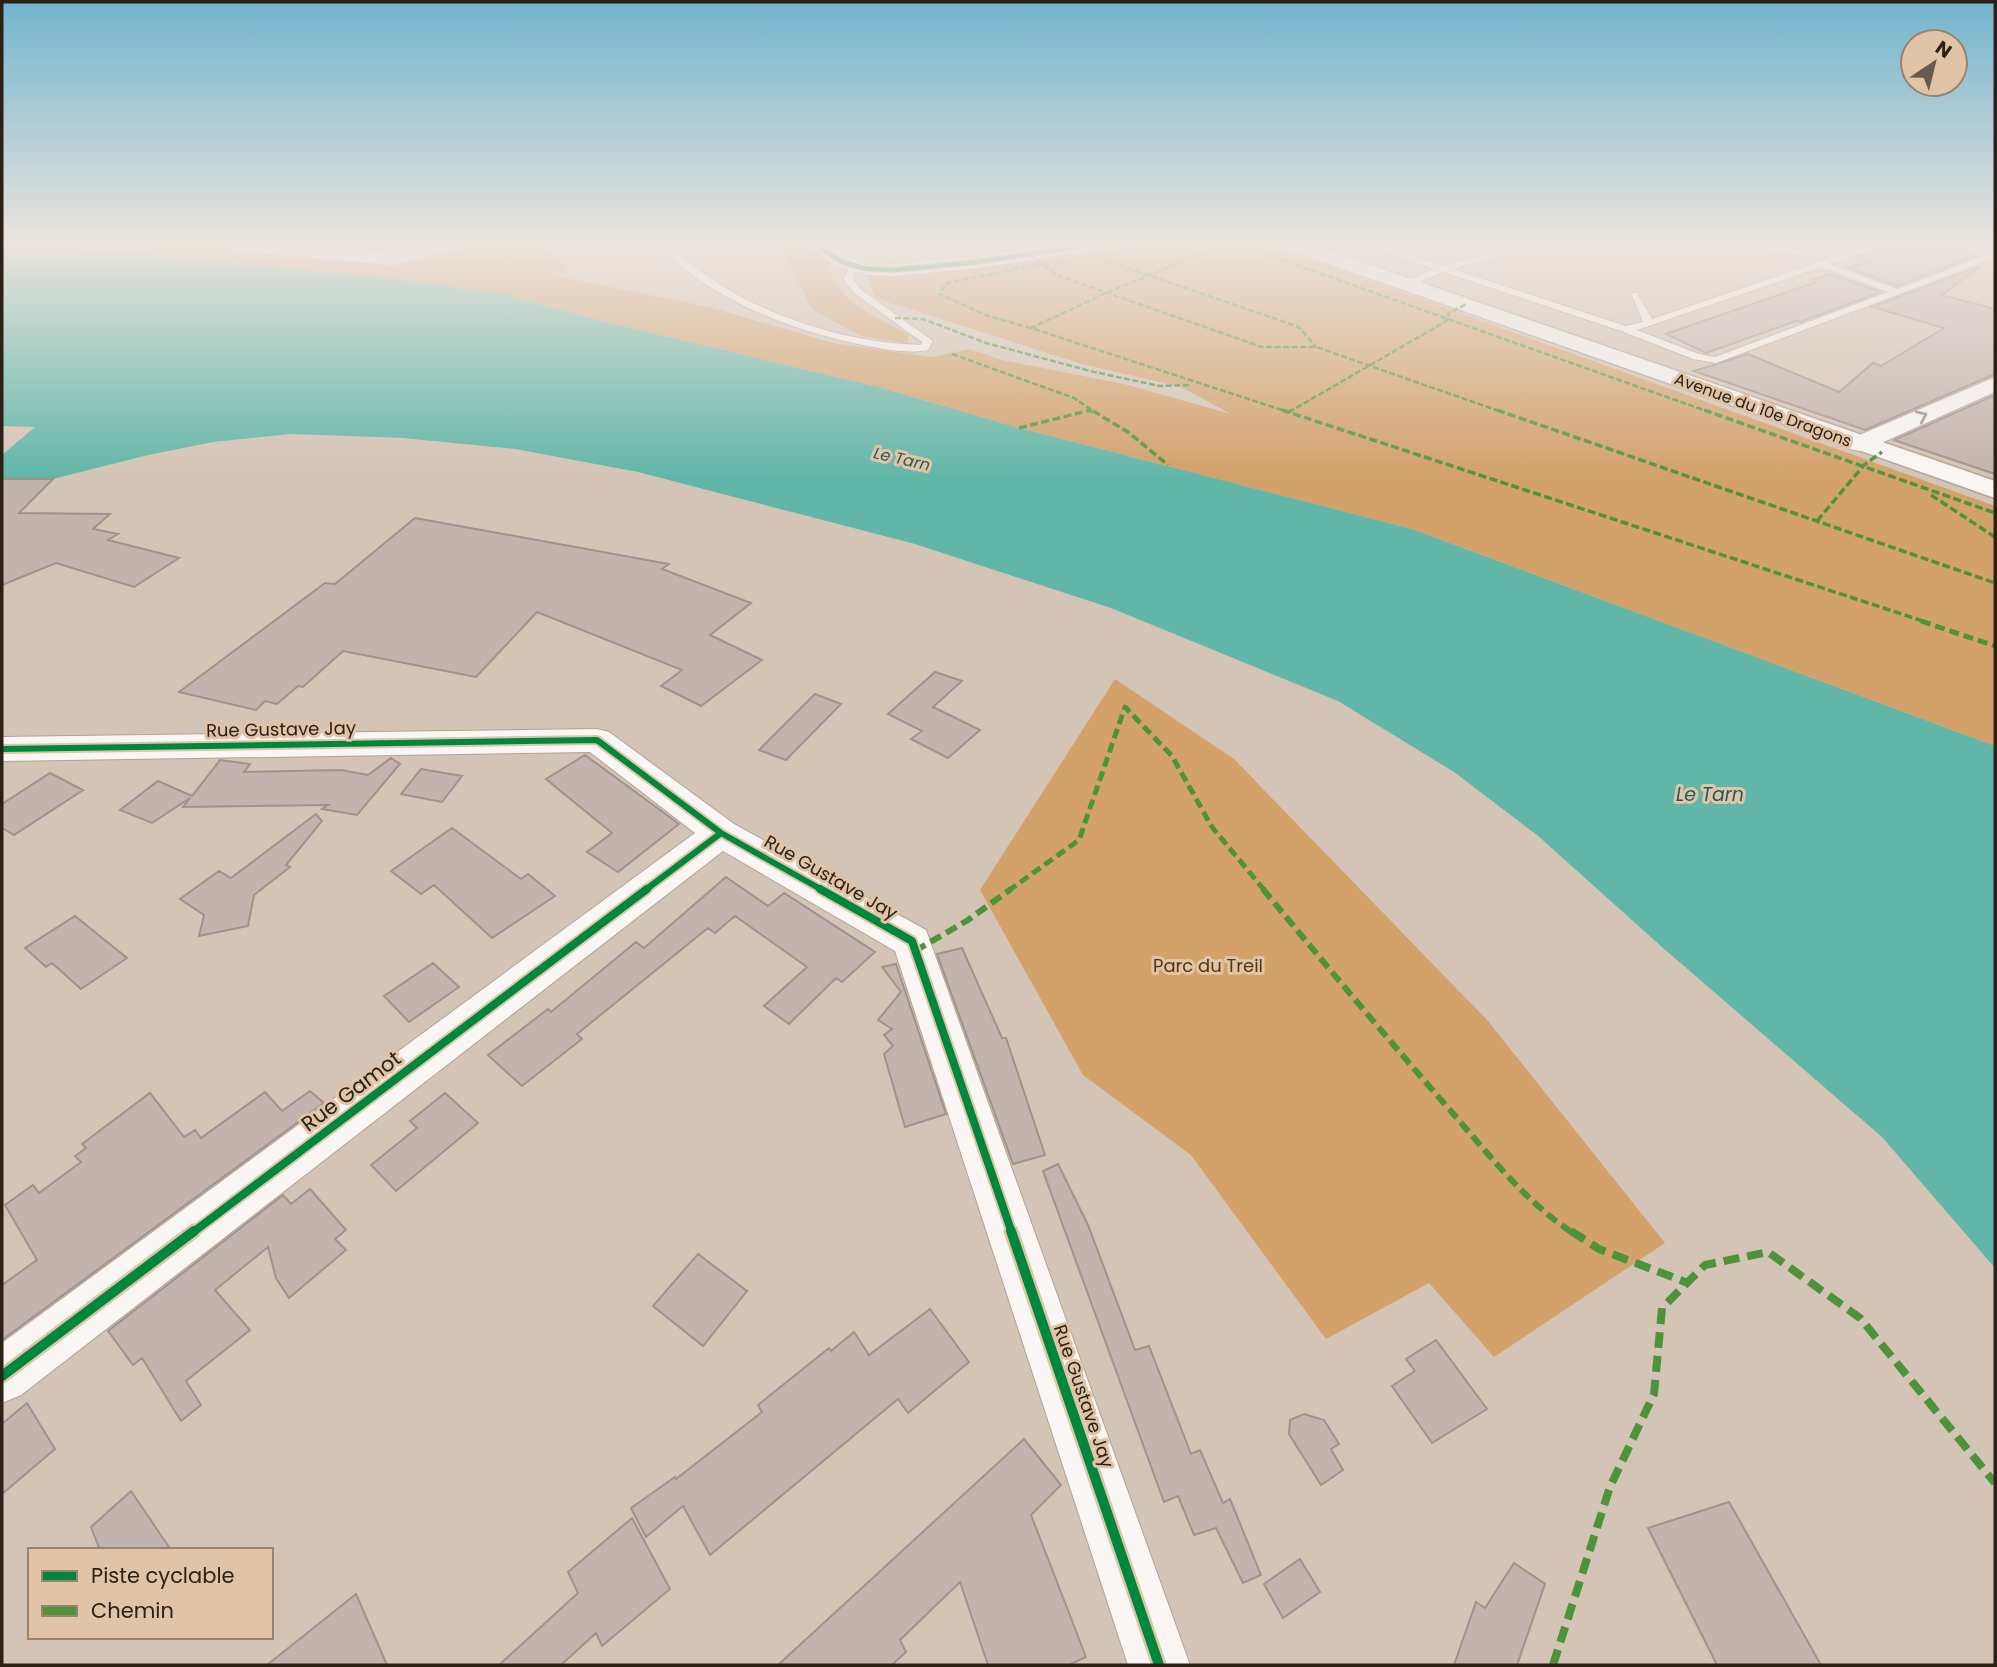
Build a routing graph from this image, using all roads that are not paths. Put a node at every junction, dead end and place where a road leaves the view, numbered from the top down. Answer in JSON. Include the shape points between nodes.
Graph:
{"nodes":[{"id":1,"x":798,"y":323,"type":"edge"},
{"id":2,"x":902,"y":323,"type":"edge"},
{"id":3,"x":1516,"y":323,"type":"edge"},
{"id":4,"x":1606,"y":323,"type":"edge"},
{"id":5,"x":1652,"y":323,"type":"edge"},
{"id":6,"x":1816,"y":323,"type":"edge"},
{"id":7,"x":1649,"y":324,"type":"joint"},
{"id":8,"x":1625,"y":329,"type":"junction"},
{"id":9,"x":1995,"y":384,"type":"edge"},
{"id":10,"x":1859,"y":444,"type":"junction"},
{"id":11,"x":1995,"y":490,"type":"edge"},
{"id":12,"x":2,"y":749,"type":"edge"},
{"id":13,"x":721,"y":832,"type":"junction"},
{"id":14,"x":2,"y":1376,"type":"edge"},
{"id":15,"x":1159,"y":1665,"type":"edge"}],
"edges":[{"from":1,"to":2,"type":"lane","via":[[900,349],[924,348],[928,341]]},
{"from":3,"to":10,"type":"main road","name":"Avenue du 10e Dragons"},
{"from":4,"to":8,"type":"lane"},
{"from":5,"to":7,"type":"lane"},
{"from":6,"to":8,"type":"lane","via":[[1716,360]]},
{"from":7,"to":8,"type":"lane"},
{"from":10,"to":9,"type":"street","one_way":true},
{"from":10,"to":11,"type":"main road","name":"Avenue du 10e Dragons"},
{"from":12,"to":13,"type":"street","name":"Rue Gustave Jay","via":[[597,740]]},
{"from":13,"to":14,"type":"street","name":"Rue Gamot"},
{"from":13,"to":15,"type":"street","name":"Rue Gustave Jay","via":[[912,941]]}]}
